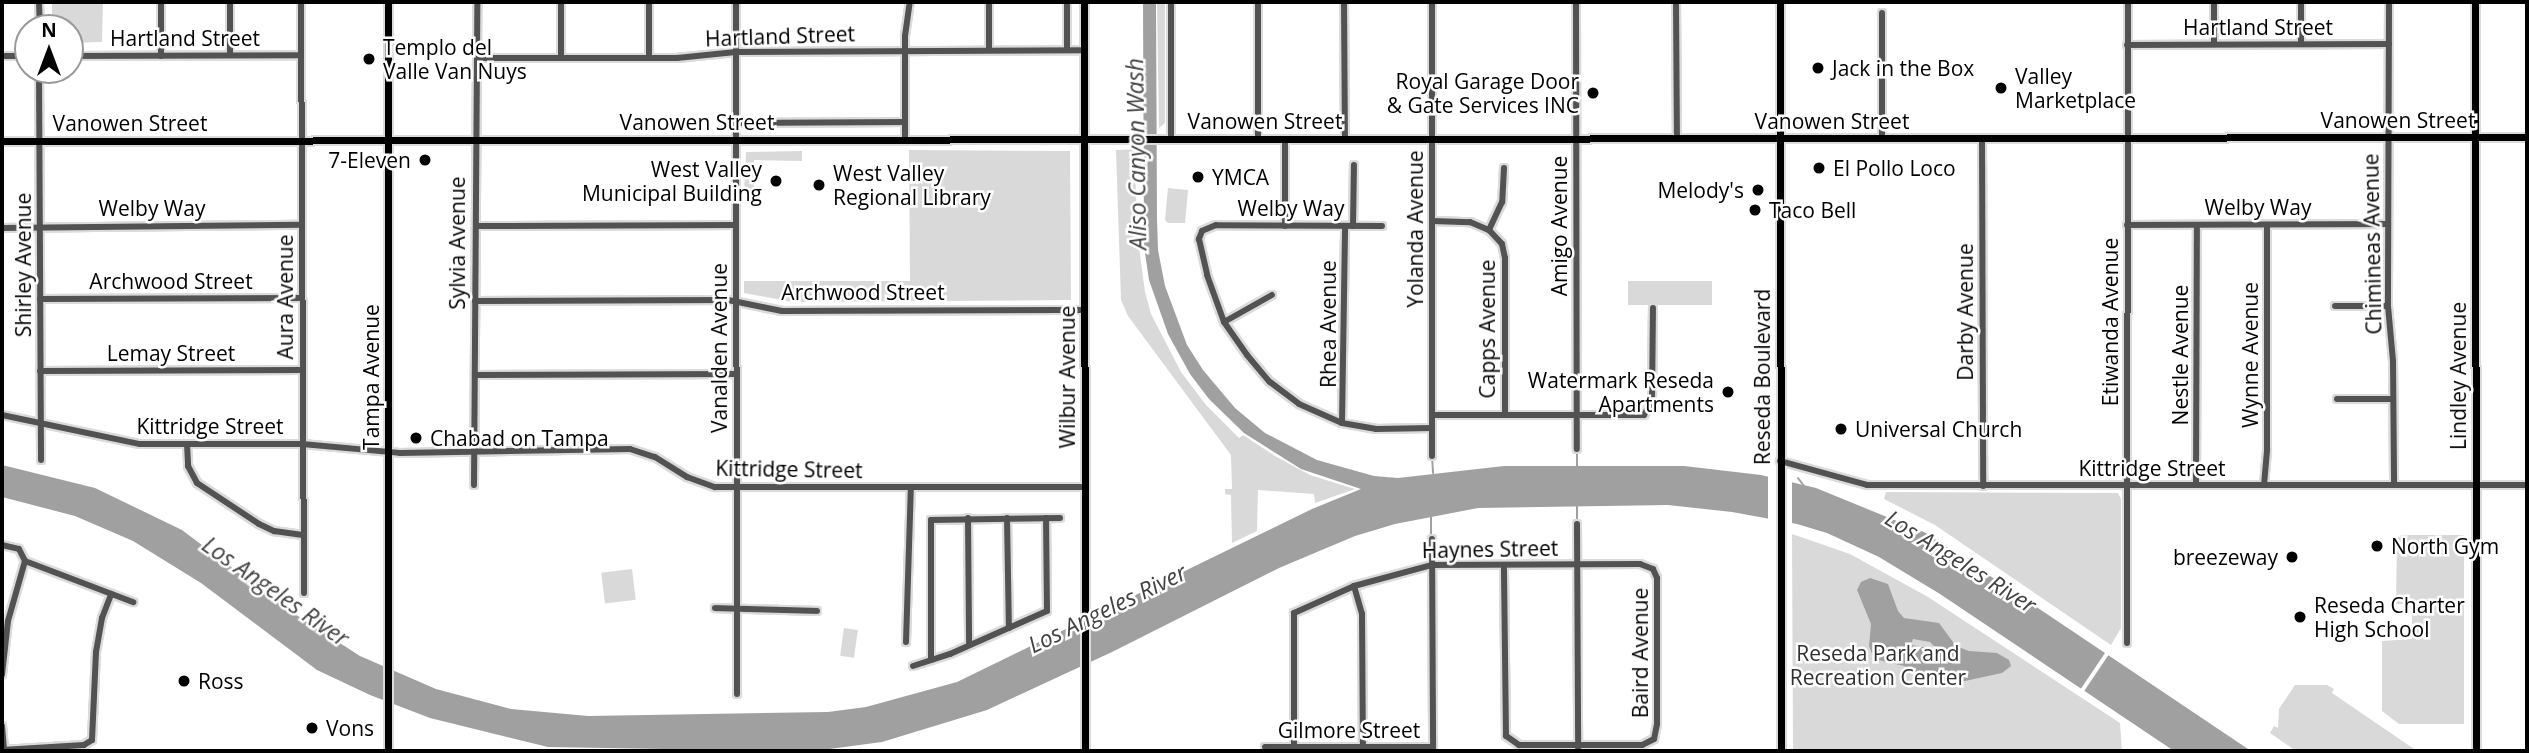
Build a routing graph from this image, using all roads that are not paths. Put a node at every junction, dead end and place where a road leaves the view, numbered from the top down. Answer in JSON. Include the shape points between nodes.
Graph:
{"nodes":[{"id":1,"x":161,"y":2,"type":"edge"},
{"id":2,"x":230,"y":2,"type":"edge"},
{"id":3,"x":301,"y":2,"type":"edge"},
{"id":4,"x":388,"y":2,"type":"edge"},
{"id":5,"x":477,"y":2,"type":"edge"},
{"id":6,"x":561,"y":2,"type":"edge"},
{"id":7,"x":649,"y":2,"type":"edge"},
{"id":8,"x":736,"y":2,"type":"edge"},
{"id":9,"x":910,"y":2,"type":"edge"},
{"id":10,"x":989,"y":2,"type":"edge"},
{"id":11,"x":1067,"y":2,"type":"edge"},
{"id":12,"x":1084,"y":2,"type":"edge"},
{"id":13,"x":1171,"y":2,"type":"edge"},
{"id":14,"x":1258,"y":2,"type":"edge"},
{"id":15,"x":1345,"y":2,"type":"edge"},
{"id":16,"x":1432,"y":2,"type":"edge"},
{"id":17,"x":1576,"y":2,"type":"edge"},
{"id":18,"x":1676,"y":2,"type":"edge"},
{"id":19,"x":1780,"y":2,"type":"edge"},
{"id":20,"x":2127,"y":2,"type":"edge"},
{"id":21,"x":2214,"y":2,"type":"edge"},
{"id":22,"x":2301,"y":2,"type":"edge"},
{"id":23,"x":2389,"y":2,"type":"edge"},
{"id":24,"x":2475,"y":2,"type":"edge"},
{"id":25,"x":1882,"y":13,"type":"dead end"},
{"id":26,"x":2214,"y":44,"type":"junction"},
{"id":27,"x":2301,"y":44,"type":"junction"},
{"id":28,"x":2389,"y":44,"type":"junction"},
{"id":29,"x":2127,"y":45,"type":"junction"},
{"id":30,"x":905,"y":50,"type":"junction"},
{"id":31,"x":989,"y":50,"type":"junction"},
{"id":32,"x":1067,"y":50,"type":"junction"},
{"id":33,"x":1084,"y":50,"type":"junction"},
{"id":34,"x":736,"y":52,"type":"junction"},
{"id":35,"x":230,"y":55,"type":"junction"},
{"id":36,"x":301,"y":55,"type":"junction"},
{"id":37,"x":84,"y":56,"type":"edge"},
{"id":38,"x":161,"y":56,"type":"junction"},
{"id":39,"x":561,"y":57,"type":"junction"},
{"id":40,"x":477,"y":58,"type":"junction"},
{"id":41,"x":649,"y":58,"type":"junction"},
{"id":42,"x":40,"y":84,"type":"edge"},
{"id":43,"x":905,"y":122,"type":"junction"},
{"id":44,"x":736,"y":123,"type":"junction"},
{"id":45,"x":2388,"y":137,"type":"junction"},
{"id":46,"x":2476,"y":137,"type":"junction"},
{"id":47,"x":2527,"y":137,"type":"edge"},
{"id":48,"x":1677,"y":138,"type":"junction"},
{"id":49,"x":2127,"y":138,"type":"junction"},
{"id":50,"x":475,"y":139,"type":"junction"},
{"id":51,"x":736,"y":139,"type":"junction"},
{"id":52,"x":905,"y":139,"type":"junction"},
{"id":53,"x":1085,"y":139,"type":"junction"},
{"id":54,"x":1171,"y":139,"type":"junction"},
{"id":55,"x":1258,"y":139,"type":"junction"},
{"id":56,"x":1285,"y":139,"type":"junction"},
{"id":57,"x":1345,"y":139,"type":"junction"},
{"id":58,"x":1432,"y":139,"type":"junction"},
{"id":59,"x":1577,"y":139,"type":"junction"},
{"id":60,"x":1780,"y":139,"type":"junction"},
{"id":61,"x":1882,"y":139,"type":"junction"},
{"id":62,"x":1982,"y":139,"type":"junction"},
{"id":63,"x":302,"y":140,"type":"junction"},
{"id":64,"x":388,"y":140,"type":"junction"},
{"id":65,"x":2,"y":141,"type":"edge"},
{"id":66,"x":40,"y":141,"type":"junction"},
{"id":67,"x":1354,"y":165,"type":"dead end"},
{"id":68,"x":1504,"y":168,"type":"dead end"},
{"id":69,"x":1432,"y":221,"type":"junction"},
{"id":70,"x":2388,"y":224,"type":"junction"},
{"id":71,"x":302,"y":225,"type":"junction"},
{"id":72,"x":736,"y":225,"type":"junction"},
{"id":73,"x":2127,"y":225,"type":"junction"},
{"id":74,"x":2197,"y":225,"type":"junction"},
{"id":75,"x":2267,"y":225,"type":"junction"},
{"id":76,"x":40,"y":226,"type":"junction"},
{"id":77,"x":476,"y":226,"type":"junction"},
{"id":78,"x":1285,"y":226,"type":"junction"},
{"id":79,"x":1349,"y":226,"type":"junction"},
{"id":80,"x":1382,"y":226,"type":"dead end"},
{"id":81,"x":2,"y":228,"type":"edge"},
{"id":82,"x":1489,"y":230,"type":"junction"},
{"id":83,"x":1272,"y":295,"type":"dead end"},
{"id":84,"x":302,"y":298,"type":"junction"},
{"id":85,"x":40,"y":299,"type":"junction"},
{"id":86,"x":475,"y":301,"type":"junction"},
{"id":87,"x":736,"y":301,"type":"junction"},
{"id":88,"x":2335,"y":306,"type":"dead end"},
{"id":89,"x":2388,"y":306,"type":"junction"},
{"id":90,"x":1653,"y":308,"type":"dead end"},
{"id":91,"x":1084,"y":310,"type":"junction"},
{"id":92,"x":1224,"y":322,"type":"junction"},
{"id":93,"x":303,"y":370,"type":"junction"},
{"id":94,"x":40,"y":371,"type":"junction"},
{"id":95,"x":736,"y":374,"type":"junction"},
{"id":96,"x":475,"y":375,"type":"junction"},
{"id":97,"x":2337,"y":399,"type":"dead end"},
{"id":98,"x":2393,"y":399,"type":"junction"},
{"id":99,"x":2,"y":415,"type":"edge"},
{"id":100,"x":1432,"y":415,"type":"junction"},
{"id":101,"x":1505,"y":415,"type":"junction"},
{"id":102,"x":1577,"y":415,"type":"junction"},
{"id":103,"x":40,"y":421,"type":"junction"},
{"id":104,"x":1342,"y":423,"type":"junction"},
{"id":105,"x":1432,"y":428,"type":"junction"},
{"id":106,"x":187,"y":444,"type":"junction"},
{"id":107,"x":302,"y":444,"type":"junction"},
{"id":108,"x":1577,"y":449,"type":"dead end"},
{"id":109,"x":475,"y":450,"type":"junction"},
{"id":110,"x":388,"y":452,"type":"junction"},
{"id":111,"x":1432,"y":456,"type":"dead end"},
{"id":112,"x":41,"y":460,"type":"dead end"},
{"id":113,"x":1780,"y":466,"type":"junction"},
{"id":114,"x":474,"y":485,"type":"dead end"},
{"id":115,"x":2127,"y":485,"type":"junction"},
{"id":116,"x":2196,"y":485,"type":"junction"},
{"id":117,"x":2264,"y":485,"type":"junction"},
{"id":118,"x":2394,"y":485,"type":"junction"},
{"id":119,"x":2475,"y":485,"type":"junction"},
{"id":120,"x":2527,"y":485,"type":"edge"},
{"id":121,"x":1983,"y":486,"type":"junction"},
{"id":122,"x":737,"y":487,"type":"junction"},
{"id":123,"x":911,"y":487,"type":"junction"},
{"id":124,"x":1084,"y":488,"type":"junction"},
{"id":125,"x":968,"y":518,"type":"junction"},
{"id":126,"x":1007,"y":518,"type":"junction"},
{"id":127,"x":1046,"y":518,"type":"junction"},
{"id":128,"x":1060,"y":518,"type":"dead end"},
{"id":129,"x":1577,"y":524,"type":"dead end"},
{"id":130,"x":303,"y":535,"type":"junction"},
{"id":131,"x":1432,"y":539,"type":"dead end"},
{"id":132,"x":2,"y":545,"type":"edge"},
{"id":133,"x":25,"y":561,"type":"junction"},
{"id":134,"x":1432,"y":565,"type":"junction"},
{"id":135,"x":1504,"y":565,"type":"junction"},
{"id":136,"x":1577,"y":565,"type":"junction"},
{"id":137,"x":1653,"y":569,"type":"joint"},
{"id":138,"x":1354,"y":586,"type":"junction"},
{"id":139,"x":303,"y":593,"type":"dead end"},
{"id":140,"x":111,"y":594,"type":"junction"},
{"id":141,"x":133,"y":602,"type":"dead end"},
{"id":142,"x":715,"y":608,"type":"dead end"},
{"id":143,"x":737,"y":608,"type":"junction"},
{"id":144,"x":817,"y":611,"type":"dead end"},
{"id":145,"x":5,"y":621,"type":"edge"},
{"id":146,"x":1009,"y":628,"type":"junction"},
{"id":147,"x":906,"y":642,"type":"dead end"},
{"id":148,"x":2127,"y":643,"type":"dead end"},
{"id":149,"x":969,"y":645,"type":"junction"},
{"id":150,"x":931,"y":660,"type":"junction"},
{"id":151,"x":913,"y":666,"type":"dead end"},
{"id":152,"x":2,"y":675,"type":"edge"},
{"id":153,"x":737,"y":694,"type":"dead end"},
{"id":154,"x":2,"y":726,"type":"edge"},
{"id":155,"x":1265,"y":747,"type":"dead end"},
{"id":156,"x":1363,"y":747,"type":"junction"},
{"id":157,"x":1578,"y":747,"type":"edge"},
{"id":158,"x":1294,"y":748,"type":"junction"},
{"id":159,"x":1433,"y":749,"type":"edge"},
{"id":160,"x":3,"y":750,"type":"edge"},
{"id":161,"x":388,"y":751,"type":"edge"},
{"id":162,"x":1085,"y":751,"type":"edge"},
{"id":163,"x":1781,"y":751,"type":"edge"},
{"id":164,"x":2476,"y":751,"type":"edge"}],
"edges":[{"from":1,"to":38,"type":"street"},
{"from":2,"to":35,"type":"street"},
{"from":3,"to":36,"type":"street","name":"Aura Avenue"},
{"from":4,"to":64,"type":"main road","name":"Tampa Avenue"},
{"from":5,"to":40,"type":"street","name":"Sylvia Avenue"},
{"from":6,"to":39,"type":"street"},
{"from":7,"to":41,"type":"street"},
{"from":8,"to":34,"type":"street","name":"Vanalden Avenue"},
{"from":9,"to":30,"type":"street"},
{"from":10,"to":31,"type":"street"},
{"from":11,"to":32,"type":"street"},
{"from":12,"to":33,"type":"main road","name":"Wilbur Avenue"},
{"from":13,"to":54,"type":"street"},
{"from":14,"to":55,"type":"street"},
{"from":15,"to":57,"type":"street"},
{"from":16,"to":58,"type":"street","name":"Yolanda Avenue"},
{"from":17,"to":59,"type":"street","name":"Amigo Avenue"},
{"from":18,"to":48,"type":"street"},
{"from":19,"to":60,"type":"main road","name":"Reseda Boulevard"},
{"from":20,"to":29,"type":"street","name":"Etiwanda Avenue"},
{"from":21,"to":26,"type":"street"},
{"from":22,"to":27,"type":"street"},
{"from":23,"to":28,"type":"street","name":"Chimineas Avenue"},
{"from":24,"to":46,"type":"main road","name":"Lindley Avenue"},
{"from":25,"to":61,"type":"street"},
{"from":26,"to":27,"type":"street","name":"Hartland Street"},
{"from":26,"to":29,"type":"street","name":"Hartland Street"},
{"from":27,"to":28,"type":"street","name":"Hartland Street"},
{"from":28,"to":45,"type":"street","name":"Chimineas Avenue"},
{"from":29,"to":49,"type":"street","name":"Etiwanda Avenue"},
{"from":30,"to":31,"type":"street","name":"Hartland Street"},
{"from":30,"to":34,"type":"street","name":"Hartland Street"},
{"from":30,"to":43,"type":"street"},
{"from":31,"to":32,"type":"street","name":"Hartland Street"},
{"from":32,"to":33,"type":"street","name":"Hartland Street"},
{"from":33,"to":53,"type":"main road","name":"Wilbur Avenue"},
{"from":34,"to":41,"type":"street","name":"Hartland Street"},
{"from":34,"to":44,"type":"street","name":"Vanalden Avenue"},
{"from":35,"to":36,"type":"street","name":"Hartland Street"},
{"from":35,"to":38,"type":"street","name":"Hartland Street"},
{"from":36,"to":63,"type":"street","name":"Aura Avenue"},
{"from":37,"to":38,"type":"street","name":"Hartland Street"},
{"from":39,"to":40,"type":"street","name":"Hartland Street"},
{"from":39,"to":41,"type":"street","name":"Hartland Street"},
{"from":40,"to":50,"type":"street","name":"Sylvia Avenue"},
{"from":42,"to":66,"type":"street","name":"Shirley Avenue"},
{"from":43,"to":44,"type":"street"},
{"from":43,"to":52,"type":"street"},
{"from":44,"to":51,"type":"street","name":"Vanalden Avenue"},
{"from":45,"to":46,"type":"main road","name":"Vanowen Street"},
{"from":45,"to":49,"type":"main road","name":"Vanowen Street"},
{"from":45,"to":70,"type":"street","name":"Chimineas Avenue"},
{"from":46,"to":47,"type":"main road","name":"Vanowen Street"},
{"from":46,"to":119,"type":"main road","name":"Lindley Avenue"},
{"from":48,"to":59,"type":"main road","name":"Vanowen Street"},
{"from":48,"to":60,"type":"main road","name":"Vanowen Street"},
{"from":49,"to":62,"type":"main road","name":"Vanowen Street"},
{"from":49,"to":73,"type":"street","name":"Etiwanda Avenue"},
{"from":50,"to":51,"type":"main road","name":"Vanowen Street"},
{"from":50,"to":64,"type":"main road","name":"Vanowen Street"},
{"from":50,"to":77,"type":"street","name":"Sylvia Avenue"},
{"from":51,"to":52,"type":"main road","name":"Vanowen Street"},
{"from":51,"to":72,"type":"street","name":"Vanalden Avenue"},
{"from":52,"to":53,"type":"main road","name":"Vanowen Street"},
{"from":53,"to":54,"type":"main road","name":"Vanowen Street"},
{"from":53,"to":91,"type":"main road","name":"Wilbur Avenue"},
{"from":54,"to":55,"type":"main road","name":"Vanowen Street"},
{"from":55,"to":56,"type":"main road","name":"Vanowen Street"},
{"from":56,"to":57,"type":"main road","name":"Vanowen Street"},
{"from":56,"to":78,"type":"street"},
{"from":57,"to":58,"type":"main road","name":"Vanowen Street"},
{"from":58,"to":59,"type":"main road","name":"Vanowen Street"},
{"from":58,"to":69,"type":"street","name":"Yolanda Avenue"},
{"from":59,"to":102,"type":"street","name":"Amigo Avenue"},
{"from":60,"to":61,"type":"main road","name":"Vanowen Street"},
{"from":60,"to":113,"type":"main road","name":"Reseda Boulevard"},
{"from":61,"to":62,"type":"main road","name":"Vanowen Street"},
{"from":62,"to":121,"type":"street","name":"Darby Avenue"},
{"from":63,"to":64,"type":"main road","name":"Vanowen Street"},
{"from":63,"to":66,"type":"main road","name":"Vanowen Street"},
{"from":63,"to":71,"type":"street","name":"Aura Avenue"},
{"from":64,"to":110,"type":"main road","name":"Tampa Avenue"},
{"from":65,"to":66,"type":"main road","name":"Vanowen Street"},
{"from":66,"to":76,"type":"street","name":"Shirley Avenue"},
{"from":67,"to":79,"type":"street","name":"Rhea Avenue"},
{"from":68,"to":82,"type":"street","name":"Capps Avenue","via":[[1502,202]]},
{"from":69,"to":82,"type":"street","via":[[1470,222]]},
{"from":69,"to":100,"type":"street","name":"Yolanda Avenue"},
{"from":70,"to":75,"type":"street","name":"Welby Way"},
{"from":70,"to":89,"type":"street","name":"Chimineas Avenue"},
{"from":71,"to":76,"type":"street","name":"Welby Way"},
{"from":71,"to":84,"type":"street","name":"Aura Avenue"},
{"from":72,"to":77,"type":"street"},
{"from":72,"to":87,"type":"street","name":"Vanalden Avenue"},
{"from":73,"to":74,"type":"street","name":"Welby Way"},
{"from":73,"to":115,"type":"street","name":"Etiwanda Avenue"},
{"from":74,"to":75,"type":"street","name":"Welby Way"},
{"from":74,"to":116,"type":"street","name":"Nestle Avenue"},
{"from":75,"to":117,"type":"street","name":"Wynne Avenue"},
{"from":76,"to":81,"type":"street","name":"Welby Way"},
{"from":76,"to":85,"type":"street","name":"Shirley Avenue"},
{"from":77,"to":86,"type":"street","name":"Sylvia Avenue"},
{"from":78,"to":79,"type":"street","name":"Welby Way"},
{"from":78,"to":92,"type":"street","name":"Welby Way","via":[[1216,225],[1202,231],[1202,255]]},
{"from":79,"to":80,"type":"street","name":"Welby Way"},
{"from":79,"to":104,"type":"street","name":"Rhea Avenue"},
{"from":82,"to":101,"type":"street","name":"Capps Avenue","via":[[1502,244],[1505,258]]},
{"from":83,"to":92,"type":"street"},
{"from":84,"to":85,"type":"street","name":"Archwood Street"},
{"from":84,"to":93,"type":"street","name":"Aura Avenue"},
{"from":85,"to":94,"type":"street","name":"Shirley Avenue"},
{"from":86,"to":87,"type":"street","name":"Archwood Street"},
{"from":86,"to":96,"type":"street","name":"Sylvia Avenue"},
{"from":87,"to":91,"type":"street","name":"Archwood Street","via":[[782,311]]},
{"from":87,"to":95,"type":"street","name":"Vanalden Avenue"},
{"from":88,"to":89,"type":"street"},
{"from":89,"to":98,"type":"street","name":"Chimineas Avenue"},
{"from":90,"to":102,"type":"street","via":[[1648,412],[1636,417]]},
{"from":91,"to":124,"type":"main road","name":"Wilbur Avenue"},
{"from":92,"to":104,"type":"street","via":[[1270,382],[1299,404]]},
{"from":93,"to":94,"type":"street","name":"Lemay Street"},
{"from":93,"to":107,"type":"street","name":"Aura Avenue"},
{"from":94,"to":103,"type":"street","name":"Shirley Avenue"},
{"from":95,"to":96,"type":"street"},
{"from":95,"to":122,"type":"street","name":"Vanalden Avenue"},
{"from":96,"to":109,"type":"street","name":"Sylvia Avenue"},
{"from":97,"to":98,"type":"street"},
{"from":98,"to":118,"type":"street","name":"Chimineas Avenue"},
{"from":99,"to":103,"type":"street","name":"Kittridge Street"},
{"from":100,"to":101,"type":"street"},
{"from":100,"to":105,"type":"street","name":"Yolanda Avenue"},
{"from":101,"to":102,"type":"street"},
{"from":102,"to":108,"type":"street","name":"Amigo Avenue"},
{"from":103,"to":106,"type":"street","name":"Kittridge Street","via":[[129,443]]},
{"from":103,"to":112,"type":"street","name":"Shirley Avenue"},
{"from":104,"to":105,"type":"street","via":[[1376,429]]},
{"from":105,"to":111,"type":"street","name":"Yolanda Avenue"},
{"from":106,"to":107,"type":"street","name":"Kittridge Street"},
{"from":106,"to":130,"type":"street","via":[[188,466],[197,483],[259,524]]},
{"from":107,"to":110,"type":"street","name":"Kittridge Street"},
{"from":107,"to":130,"type":"street","name":"Aura Avenue"},
{"from":109,"to":110,"type":"street","name":"Kittridge Street"},
{"from":109,"to":114,"type":"street","name":"Sylvia Avenue"},
{"from":109,"to":122,"type":"street","name":"Kittridge Street","via":[[630,450],[655,457],[701,484]]},
{"from":110,"to":161,"type":"main road","name":"Tampa Avenue"},
{"from":113,"to":121,"type":"street","name":"Kittridge Street","via":[[1867,485]]},
{"from":113,"to":163,"type":"main road","name":"Reseda Boulevard"},
{"from":115,"to":116,"type":"street","name":"Kittridge Street"},
{"from":115,"to":121,"type":"street","name":"Kittridge Street"},
{"from":115,"to":148,"type":"street","name":"Etiwanda Avenue"},
{"from":116,"to":117,"type":"street","name":"Kittridge Street"},
{"from":117,"to":118,"type":"street","name":"Kittridge Street"},
{"from":118,"to":119,"type":"street","name":"Kittridge Street"},
{"from":119,"to":120,"type":"street","name":"Kittridge Street"},
{"from":119,"to":164,"type":"main road","name":"Lindley Avenue"},
{"from":122,"to":123,"type":"street","name":"Kittridge Street"},
{"from":122,"to":143,"type":"street","name":"Vanalden Avenue"},
{"from":123,"to":124,"type":"street","name":"Kittridge Street"},
{"from":123,"to":147,"type":"street"},
{"from":124,"to":162,"type":"main road","name":"Wilbur Avenue"},
{"from":125,"to":126,"type":"street"},
{"from":125,"to":149,"type":"street"},
{"from":125,"to":150,"type":"street","via":[[931,520]]},
{"from":126,"to":127,"type":"street"},
{"from":126,"to":146,"type":"street"},
{"from":127,"to":128,"type":"street"},
{"from":127,"to":146,"type":"street","via":[[1047,611]]},
{"from":129,"to":136,"type":"street"},
{"from":130,"to":139,"type":"street","name":"Aura Avenue"},
{"from":131,"to":134,"type":"street"},
{"from":132,"to":133,"type":"street","via":[[19,549]]},
{"from":133,"to":140,"type":"street"},
{"from":133,"to":145,"type":"street"},
{"from":134,"to":135,"type":"street","name":"Haynes Street"},
{"from":134,"to":138,"type":"street","name":"Haynes Street"},
{"from":134,"to":159,"type":"street"},
{"from":135,"to":136,"type":"street","name":"Haynes Street"},
{"from":135,"to":157,"type":"street","via":[[1505,732],[1519,745]]},
{"from":136,"to":137,"type":"street","name":"Haynes Street","via":[[1640,564]]},
{"from":136,"to":157,"type":"street"},
{"from":137,"to":157,"type":"street","name":"Baird Avenue","via":[[1657,578],[1654,738],[1642,745]]},
{"from":138,"to":156,"type":"street","via":[[1362,614]]},
{"from":138,"to":158,"type":"street","name":"Haynes Street","via":[[1294,613]]},
{"from":140,"to":141,"type":"street"},
{"from":140,"to":160,"type":"street","via":[[96,652],[92,740],[83,745]]},
{"from":142,"to":143,"type":"street"},
{"from":143,"to":144,"type":"street"},
{"from":143,"to":153,"type":"street","name":"Vanalden Avenue"},
{"from":145,"to":152,"type":"street"},
{"from":146,"to":149,"type":"street"},
{"from":149,"to":150,"type":"street"},
{"from":150,"to":151,"type":"street"},
{"from":154,"to":160,"type":"street"},
{"from":155,"to":158,"type":"street","name":"Gilmore Street"},
{"from":156,"to":158,"type":"street","name":"Gilmore Street"},
{"from":156,"to":159,"type":"street","name":"Gilmore Street"}]}
